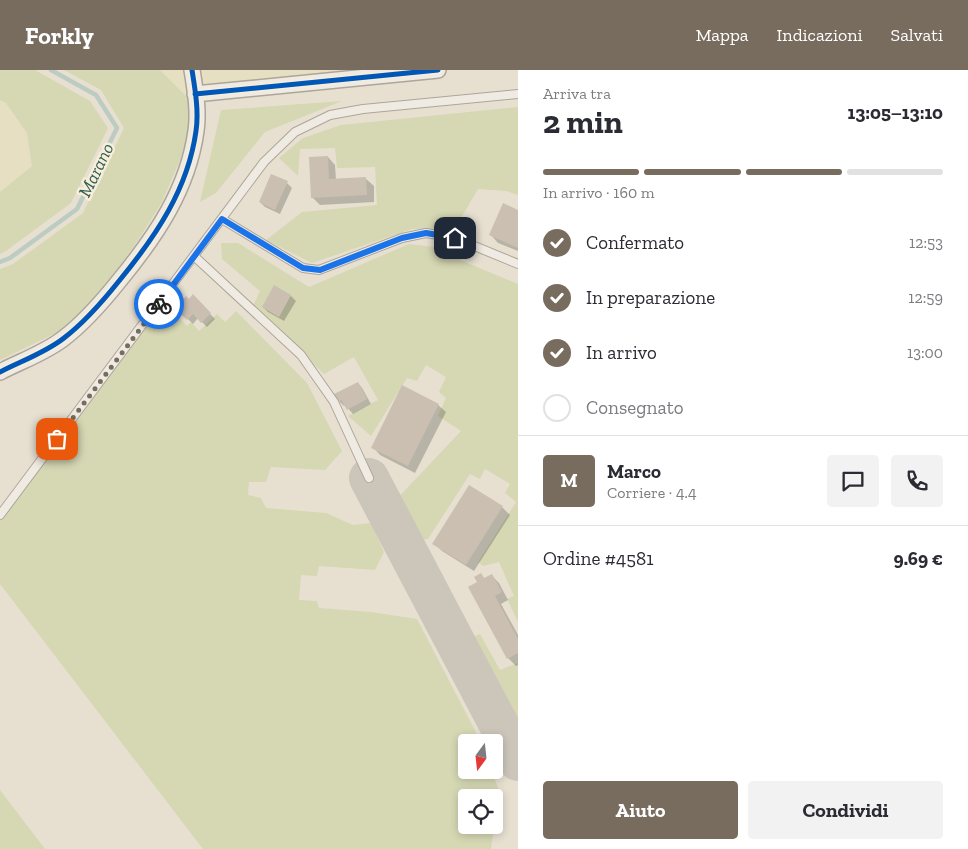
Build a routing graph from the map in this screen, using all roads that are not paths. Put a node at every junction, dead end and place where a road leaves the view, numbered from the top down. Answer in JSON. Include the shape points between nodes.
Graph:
{"nodes":[{"id":1,"x":192,"y":70,"type":"edge"},
{"id":2,"x":438,"y":70,"type":"edge"},
{"id":3,"x":195,"y":94,"type":"junction"},
{"id":4,"x":518,"y":94,"type":"edge"},
{"id":5,"x":222,"y":219,"type":"junction"},
{"id":6,"x":194,"y":256,"type":"junction"},
{"id":7,"x":518,"y":264,"type":"edge"},
{"id":8,"x":0,"y":372,"type":"edge"},
{"id":9,"x":369,"y":478,"type":"dead end"},
{"id":10,"x":0,"y":516,"type":"edge"}],
"edges":[{"from":1,"to":3,"type":"street"},
{"from":2,"to":3,"type":"street"},
{"from":3,"to":8,"type":"street","via":[[196,128],[184,179],[145,250],[99,306],[63,339]]},
{"from":4,"to":5,"type":"lane","via":[[330,115],[294,132],[264,162]]},
{"from":5,"to":6,"type":"lane"},
{"from":5,"to":7,"type":"lane","via":[[303,268],[320,270],[402,238],[426,233],[455,238]]},
{"from":6,"to":9,"type":"lane","via":[[300,355],[334,402]]},
{"from":6,"to":10,"type":"lane"}]}
